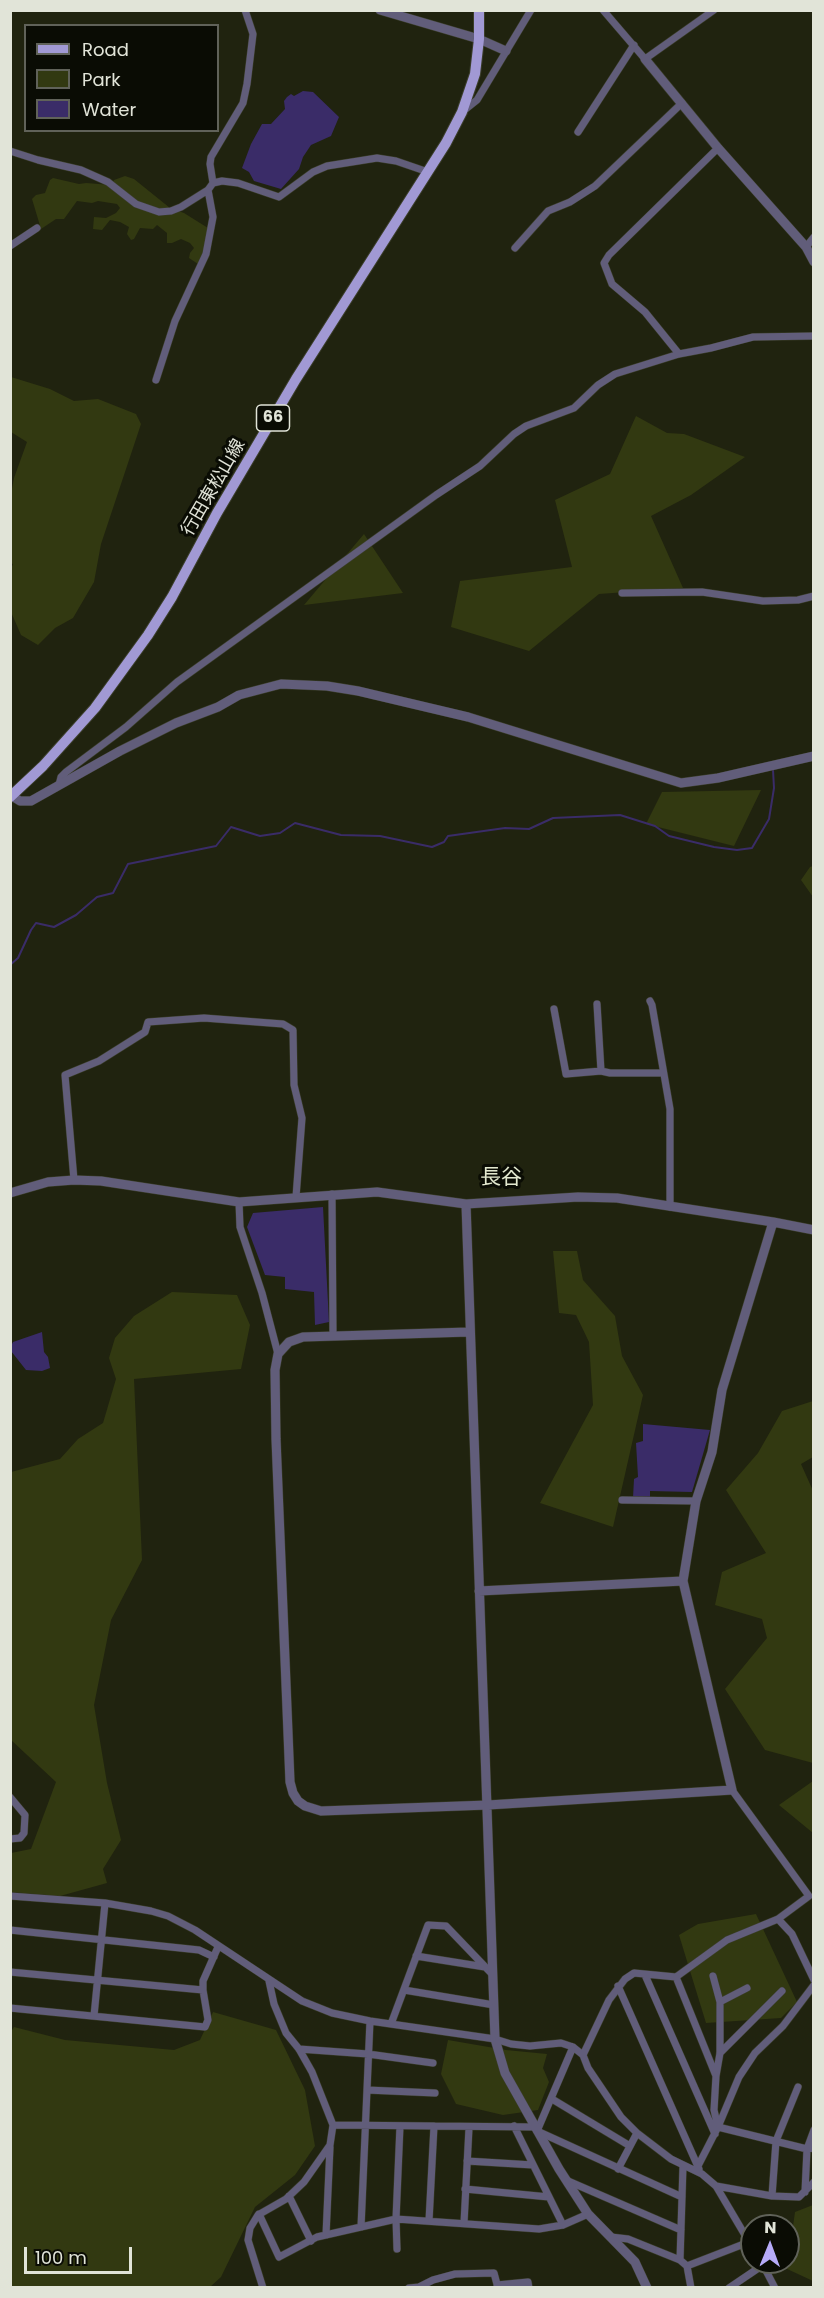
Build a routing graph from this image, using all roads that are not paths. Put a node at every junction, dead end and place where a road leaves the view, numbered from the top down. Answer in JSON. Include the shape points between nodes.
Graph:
{"nodes":[{"id":1,"x":245,"y":10,"type":"edge"},
{"id":2,"x":380,"y":10,"type":"edge"},
{"id":3,"x":480,"y":10,"type":"edge"},
{"id":4,"x":531,"y":10,"type":"edge"},
{"id":5,"x":603,"y":10,"type":"edge"},
{"id":6,"x":714,"y":10,"type":"edge"},
{"id":7,"x":479,"y":39,"type":"junction"},
{"id":8,"x":634,"y":45,"type":"junction"},
{"id":9,"x":506,"y":51,"type":"junction"},
{"id":10,"x":645,"y":59,"type":"junction"},
{"id":11,"x":682,"y":103,"type":"junction"},
{"id":12,"x":462,"y":112,"type":"junction"},
{"id":13,"x":578,"y":132,"type":"dead end"},
{"id":14,"x":718,"y":148,"type":"junction"},
{"id":15,"x":10,"y":151,"type":"edge"},
{"id":16,"x":428,"y":172,"type":"junction"},
{"id":17,"x":213,"y":183,"type":"junction"},
{"id":18,"x":208,"y":190,"type":"junction"},
{"id":19,"x":38,"y":228,"type":"dead end"},
{"id":20,"x":813,"y":237,"type":"edge"},
{"id":21,"x":10,"y":246,"type":"edge"},
{"id":22,"x":806,"y":247,"type":"junction"},
{"id":23,"x":515,"y":248,"type":"dead end"},
{"id":24,"x":813,"y":262,"type":"edge"},
{"id":25,"x":813,"y":336,"type":"edge"},
{"id":26,"x":679,"y":354,"type":"junction"},
{"id":27,"x":156,"y":380,"type":"dead end"},
{"id":28,"x":622,"y":593,"type":"dead end"},
{"id":29,"x":813,"y":596,"type":"edge"},
{"id":30,"x":813,"y":756,"type":"edge"},
{"id":31,"x":59,"y":785,"type":"junction"},
{"id":32,"x":11,"y":796,"type":"edge"},
{"id":33,"x":650,"y":1001,"type":"dead end"},
{"id":34,"x":597,"y":1004,"type":"dead end"},
{"id":35,"x":554,"y":1009,"type":"dead end"},
{"id":36,"x":601,"y":1071,"type":"junction"},
{"id":37,"x":662,"y":1073,"type":"junction"},
{"id":38,"x":74,"y":1180,"type":"junction"},
{"id":39,"x":10,"y":1193,"type":"edge"},
{"id":40,"x":332,"y":1194,"type":"junction"},
{"id":41,"x":296,"y":1197,"type":"junction"},
{"id":42,"x":239,"y":1202,"type":"junction"},
{"id":43,"x":466,"y":1204,"type":"junction"},
{"id":44,"x":670,"y":1207,"type":"junction"},
{"id":45,"x":773,"y":1222,"type":"junction"},
{"id":46,"x":813,"y":1230,"type":"edge"},
{"id":47,"x":469,"y":1332,"type":"junction"},
{"id":48,"x":333,"y":1335,"type":"junction"},
{"id":49,"x":278,"y":1354,"type":"junction"},
{"id":50,"x":622,"y":1500,"type":"dead end"},
{"id":51,"x":696,"y":1500,"type":"junction"},
{"id":52,"x":683,"y":1581,"type":"junction"},
{"id":53,"x":478,"y":1591,"type":"junction"},
{"id":54,"x":732,"y":1790,"type":"junction"},
{"id":55,"x":10,"y":1797,"type":"edge"},
{"id":56,"x":488,"y":1805,"type":"junction"},
{"id":57,"x":10,"y":1839,"type":"edge"},
{"id":58,"x":10,"y":1896,"type":"edge"},
{"id":59,"x":105,"y":1903,"type":"junction"},
{"id":60,"x":778,"y":1918,"type":"junction"},
{"id":61,"x":10,"y":1930,"type":"edge"},
{"id":62,"x":102,"y":1940,"type":"junction"},
{"id":63,"x":218,"y":1947,"type":"junction"},
{"id":64,"x":416,"y":1956,"type":"junction"},
{"id":65,"x":214,"y":1957,"type":"junction"},
{"id":66,"x":485,"y":1967,"type":"junction"},
{"id":67,"x":10,"y":1972,"type":"edge"},
{"id":68,"x":645,"y":1975,"type":"junction"},
{"id":69,"x":494,"y":1976,"type":"junction"},
{"id":70,"x":713,"y":1976,"type":"dead end"},
{"id":71,"x":676,"y":1977,"type":"junction"},
{"id":72,"x":98,"y":1980,"type":"junction"},
{"id":73,"x":813,"y":1980,"type":"edge"},
{"id":74,"x":269,"y":1981,"type":"junction"},
{"id":75,"x":813,"y":1985,"type":"edge"},
{"id":76,"x":618,"y":1986,"type":"junction"},
{"id":77,"x":747,"y":1988,"type":"dead end"},
{"id":78,"x":203,"y":1990,"type":"junction"},
{"id":79,"x":404,"y":1990,"type":"junction"},
{"id":80,"x":782,"y":1991,"type":"dead end"},
{"id":81,"x":720,"y":2002,"type":"junction"},
{"id":82,"x":494,"y":2005,"type":"junction"},
{"id":83,"x":10,"y":2008,"type":"edge"},
{"id":84,"x":94,"y":2016,"type":"junction"},
{"id":85,"x":370,"y":2021,"type":"junction"},
{"id":86,"x":391,"y":2024,"type":"junction"},
{"id":87,"x":495,"y":2039,"type":"junction"},
{"id":88,"x":573,"y":2047,"type":"junction"},
{"id":89,"x":299,"y":2049,"type":"junction"},
{"id":90,"x":720,"y":2053,"type":"junction"},
{"id":91,"x":368,"y":2054,"type":"junction"},
{"id":92,"x":583,"y":2055,"type":"junction"},
{"id":93,"x":434,"y":2063,"type":"dead end"},
{"id":94,"x":716,"y":2076,"type":"junction"},
{"id":95,"x":798,"y":2087,"type":"dead end"},
{"id":96,"x":367,"y":2090,"type":"junction"},
{"id":97,"x":435,"y":2093,"type":"dead end"},
{"id":98,"x":552,"y":2099,"type":"junction"},
{"id":99,"x":333,"y":2125,"type":"junction"},
{"id":100,"x":365,"y":2125,"type":"junction"},
{"id":101,"x":400,"y":2126,"type":"junction"},
{"id":102,"x":434,"y":2126,"type":"junction"},
{"id":103,"x":514,"y":2126,"type":"junction"},
{"id":104,"x":718,"y":2127,"type":"junction"},
{"id":105,"x":470,"y":2128,"type":"junction"},
{"id":106,"x":536,"y":2129,"type":"junction"},
{"id":107,"x":813,"y":2130,"type":"edge"},
{"id":108,"x":637,"y":2133,"type":"junction"},
{"id":109,"x":714,"y":2134,"type":"junction"},
{"id":110,"x":776,"y":2141,"type":"junction"},
{"id":111,"x":330,"y":2145,"type":"junction"},
{"id":112,"x":630,"y":2146,"type":"junction"},
{"id":113,"x":810,"y":2149,"type":"edge"},
{"id":114,"x":467,"y":2161,"type":"junction"},
{"id":115,"x":533,"y":2165,"type":"junction"},
{"id":116,"x":683,"y":2166,"type":"junction"},
{"id":117,"x":698,"y":2166,"type":"junction"},
{"id":118,"x":618,"y":2169,"type":"junction"},
{"id":119,"x":702,"y":2174,"type":"junction"},
{"id":120,"x":568,"y":2181,"type":"junction"},
{"id":121,"x":813,"y":2182,"type":"edge"},
{"id":122,"x":716,"y":2186,"type":"junction"},
{"id":123,"x":465,"y":2189,"type":"junction"},
{"id":124,"x":805,"y":2192,"type":"junction"},
{"id":125,"x":289,"y":2196,"type":"junction"},
{"id":126,"x":772,"y":2196,"type":"junction"},
{"id":127,"x":549,"y":2197,"type":"junction"},
{"id":128,"x":682,"y":2197,"type":"junction"},
{"id":129,"x":259,"y":2214,"type":"junction"},
{"id":130,"x":588,"y":2214,"type":"junction"},
{"id":131,"x":396,"y":2219,"type":"junction"},
{"id":132,"x":429,"y":2221,"type":"junction"},
{"id":133,"x":464,"y":2223,"type":"junction"},
{"id":134,"x":563,"y":2225,"type":"junction"},
{"id":135,"x":740,"y":2226,"type":"edge"},
{"id":136,"x":361,"y":2227,"type":"junction"},
{"id":137,"x":681,"y":2230,"type":"junction"},
{"id":138,"x":326,"y":2235,"type":"junction"},
{"id":139,"x":610,"y":2237,"type":"junction"},
{"id":140,"x":311,"y":2241,"type":"junction"},
{"id":141,"x":397,"y":2249,"type":"dead end"},
{"id":142,"x":740,"y":2249,"type":"edge"},
{"id":143,"x":680,"y":2260,"type":"junction"},
{"id":144,"x":687,"y":2266,"type":"junction"},
{"id":145,"x":748,"y":2274,"type":"edge"},
{"id":146,"x":767,"y":2274,"type":"edge"},
{"id":147,"x":497,"y":2286,"type":"edge"},
{"id":148,"x":263,"y":2288,"type":"edge"},
{"id":149,"x":408,"y":2288,"type":"edge"},
{"id":150,"x":529,"y":2288,"type":"edge"},
{"id":151,"x":647,"y":2288,"type":"edge"},
{"id":152,"x":691,"y":2288,"type":"edge"},
{"id":153,"x":729,"y":2288,"type":"edge"},
{"id":154,"x":775,"y":2288,"type":"edge"}],
"edges":[{"from":1,"to":17,"type":"street","via":[[253,34],[245,94],[212,157]]},
{"from":2,"to":7,"type":"street"},
{"from":3,"to":7,"type":"main road","name":"行田東松山線","number":"66"},
{"from":4,"to":9,"type":"street"},
{"from":5,"to":8,"type":"street"},
{"from":6,"to":10,"type":"street"},
{"from":7,"to":9,"type":"street"},
{"from":7,"to":12,"type":"main road","name":"行田東松山線","number":"66","via":[[475,74]]},
{"from":8,"to":10,"type":"street"},
{"from":8,"to":13,"type":"street"},
{"from":9,"to":12,"type":"street","via":[[477,100]]},
{"from":10,"to":11,"type":"street"},
{"from":11,"to":14,"type":"street"},
{"from":11,"to":23,"type":"street","via":[[595,186],[548,211]]},
{"from":12,"to":16,"type":"main road","name":"行田東松山線","number":"66"},
{"from":14,"to":22,"type":"street"},
{"from":14,"to":26,"type":"street","via":[[604,264],[612,284],[645,312]]},
{"from":15,"to":18,"type":"street","via":[[81,170],[108,182],[136,204],[159,212],[181,207]]},
{"from":16,"to":17,"type":"street","via":[[377,158],[327,166],[279,197],[238,183]]},
{"from":16,"to":32,"type":"main road","name":"行田東松山線","number":"66","via":[[296,380],[148,635],[95,708]]},
{"from":17,"to":18,"type":"street"},
{"from":18,"to":27,"type":"street","via":[[213,217],[206,254],[175,321]]},
{"from":19,"to":21,"type":"street"},
{"from":20,"to":22,"type":"street"},
{"from":22,"to":24,"type":"street"},
{"from":25,"to":26,"type":"street","via":[[753,336]]},
{"from":26,"to":31,"type":"street","via":[[615,374],[574,408],[514,434],[480,466],[177,682],[66,772]]},
{"from":28,"to":29,"type":"street","via":[[702,592],[763,601]]},
{"from":30,"to":31,"type":"street","via":[[681,783],[468,717],[358,691],[280,684],[239,696],[176,723]]},
{"from":31,"to":32,"type":"street","via":[[30,801]]},
{"from":33,"to":37,"type":"street"},
{"from":34,"to":36,"type":"street"},
{"from":35,"to":36,"type":"street","via":[[566,1074]]},
{"from":36,"to":37,"type":"street"},
{"from":37,"to":44,"type":"street","via":[[670,1109]]},
{"from":38,"to":39,"type":"street","via":[[48,1182]]},
{"from":38,"to":41,"type":"street","via":[[65,1076],[99,1061],[145,1032],[148,1022],[204,1018],[283,1024],[293,1030],[294,1085],[302,1118]]},
{"from":38,"to":42,"type":"street"},
{"from":40,"to":41,"type":"street"},
{"from":40,"to":43,"type":"street","via":[[376,1192]]},
{"from":40,"to":48,"type":"street"},
{"from":41,"to":42,"type":"street"},
{"from":42,"to":49,"type":"street","via":[[240,1227]]},
{"from":43,"to":44,"type":"street","via":[[578,1197],[617,1198]]},
{"from":43,"to":47,"type":"street"},
{"from":44,"to":45,"type":"street"},
{"from":45,"to":46,"type":"street"},
{"from":45,"to":51,"type":"street","via":[[722,1390],[712,1452]]},
{"from":47,"to":48,"type":"street"},
{"from":47,"to":53,"type":"street"},
{"from":48,"to":49,"type":"street","via":[[303,1337],[289,1342]]},
{"from":49,"to":56,"type":"street","via":[[276,1440],[293,1793],[305,1806],[321,1811]]},
{"from":50,"to":51,"type":"street"},
{"from":51,"to":52,"type":"street"},
{"from":52,"to":53,"type":"street"},
{"from":52,"to":54,"type":"street"},
{"from":53,"to":56,"type":"street"},
{"from":54,"to":56,"type":"street"},
{"from":54,"to":60,"type":"street","via":[[810,1896]]},
{"from":55,"to":57,"type":"street","via":[[25,1815],[24,1833],[20,1838]]},
{"from":56,"to":69,"type":"street"},
{"from":58,"to":59,"type":"street"},
{"from":59,"to":62,"type":"street"},
{"from":59,"to":63,"type":"street","via":[[168,1916]]},
{"from":60,"to":71,"type":"street","via":[[727,1940]]},
{"from":60,"to":73,"type":"street","via":[[792,1934]]},
{"from":61,"to":62,"type":"street"},
{"from":62,"to":65,"type":"street","via":[[199,1950]]},
{"from":62,"to":72,"type":"street"},
{"from":63,"to":65,"type":"street"},
{"from":63,"to":74,"type":"street"},
{"from":64,"to":66,"type":"street"},
{"from":64,"to":66,"type":"street","via":[[428,1925],[446,1926]]},
{"from":64,"to":79,"type":"street"},
{"from":65,"to":78,"type":"street"},
{"from":66,"to":69,"type":"street"},
{"from":67,"to":72,"type":"street"},
{"from":68,"to":71,"type":"street"},
{"from":68,"to":76,"type":"street","via":[[634,1973]]},
{"from":68,"to":109,"type":"street"},
{"from":69,"to":82,"type":"street"},
{"from":70,"to":81,"type":"street"},
{"from":71,"to":94,"type":"street"},
{"from":72,"to":78,"type":"street"},
{"from":72,"to":84,"type":"street"},
{"from":74,"to":85,"type":"street","via":[[316,2008]]},
{"from":74,"to":89,"type":"street","via":[[286,2033]]},
{"from":75,"to":104,"type":"street","via":[[783,2026],[754,2053]]},
{"from":76,"to":92,"type":"street"},
{"from":76,"to":117,"type":"street"},
{"from":77,"to":81,"type":"street"},
{"from":78,"to":84,"type":"street","via":[[208,2020],[205,2028]]},
{"from":79,"to":82,"type":"street"},
{"from":79,"to":86,"type":"street"},
{"from":80,"to":90,"type":"street"},
{"from":81,"to":90,"type":"street"},
{"from":82,"to":87,"type":"street"},
{"from":83,"to":84,"type":"street"},
{"from":85,"to":86,"type":"street"},
{"from":85,"to":91,"type":"street"},
{"from":86,"to":87,"type":"street"},
{"from":87,"to":88,"type":"street","via":[[530,2046],[561,2043]]},
{"from":87,"to":106,"type":"street","via":[[505,2073]]},
{"from":88,"to":92,"type":"street"},
{"from":88,"to":98,"type":"street"},
{"from":89,"to":91,"type":"street"},
{"from":89,"to":99,"type":"street"},
{"from":90,"to":94,"type":"street"},
{"from":91,"to":93,"type":"street"},
{"from":91,"to":96,"type":"street"},
{"from":92,"to":108,"type":"street","via":[[605,2095]]},
{"from":94,"to":104,"type":"street","via":[[714,2110]]},
{"from":95,"to":110,"type":"street"},
{"from":96,"to":97,"type":"street"},
{"from":96,"to":100,"type":"street"},
{"from":98,"to":106,"type":"street"},
{"from":98,"to":112,"type":"street"},
{"from":99,"to":100,"type":"street"},
{"from":99,"to":111,"type":"street"},
{"from":100,"to":101,"type":"street"},
{"from":100,"to":136,"type":"street"},
{"from":101,"to":102,"type":"street"},
{"from":101,"to":131,"type":"street"},
{"from":102,"to":105,"type":"street"},
{"from":102,"to":132,"type":"street"},
{"from":103,"to":105,"type":"street"},
{"from":103,"to":106,"type":"street"},
{"from":103,"to":115,"type":"street"},
{"from":104,"to":109,"type":"street"},
{"from":104,"to":110,"type":"street"},
{"from":105,"to":114,"type":"street"},
{"from":106,"to":118,"type":"street"},
{"from":106,"to":120,"type":"street"},
{"from":107,"to":113,"type":"street"},
{"from":108,"to":112,"type":"street"},
{"from":108,"to":116,"type":"street"},
{"from":109,"to":117,"type":"street"},
{"from":110,"to":113,"type":"street"},
{"from":110,"to":126,"type":"street"},
{"from":111,"to":125,"type":"street"},
{"from":111,"to":138,"type":"street"},
{"from":112,"to":118,"type":"street"},
{"from":113,"to":124,"type":"street"},
{"from":114,"to":115,"type":"street"},
{"from":114,"to":123,"type":"street"},
{"from":115,"to":127,"type":"street"},
{"from":116,"to":119,"type":"street"},
{"from":116,"to":128,"type":"street"},
{"from":117,"to":119,"type":"street"},
{"from":118,"to":128,"type":"street"},
{"from":119,"to":122,"type":"street"},
{"from":120,"to":130,"type":"street"},
{"from":120,"to":137,"type":"street"},
{"from":121,"to":124,"type":"street"},
{"from":122,"to":126,"type":"street"},
{"from":122,"to":135,"type":"street"},
{"from":123,"to":127,"type":"street"},
{"from":123,"to":133,"type":"street"},
{"from":124,"to":126,"type":"street","via":[[799,2197]]},
{"from":125,"to":129,"type":"street"},
{"from":125,"to":140,"type":"street"},
{"from":127,"to":134,"type":"street"},
{"from":128,"to":137,"type":"street"},
{"from":129,"to":140,"type":"street","via":[[279,2257]]},
{"from":129,"to":148,"type":"street","via":[[248,2240]]},
{"from":130,"to":134,"type":"street"},
{"from":130,"to":139,"type":"street"},
{"from":131,"to":132,"type":"street"},
{"from":131,"to":136,"type":"street"},
{"from":131,"to":141,"type":"street"},
{"from":132,"to":133,"type":"street"},
{"from":133,"to":134,"type":"street","via":[[539,2229]]},
{"from":136,"to":138,"type":"street"},
{"from":137,"to":143,"type":"street"},
{"from":138,"to":140,"type":"street"},
{"from":139,"to":143,"type":"street","via":[[628,2239]]},
{"from":139,"to":151,"type":"street","via":[[635,2262]]},
{"from":142,"to":144,"type":"street"},
{"from":143,"to":144,"type":"street"},
{"from":144,"to":152,"type":"street"},
{"from":145,"to":153,"type":"street"},
{"from":146,"to":154,"type":"street"},
{"from":147,"to":149,"type":"street","via":[[494,2273],[455,2274]]},
{"from":147,"to":150,"type":"street","via":[[528,2282]]}]}
